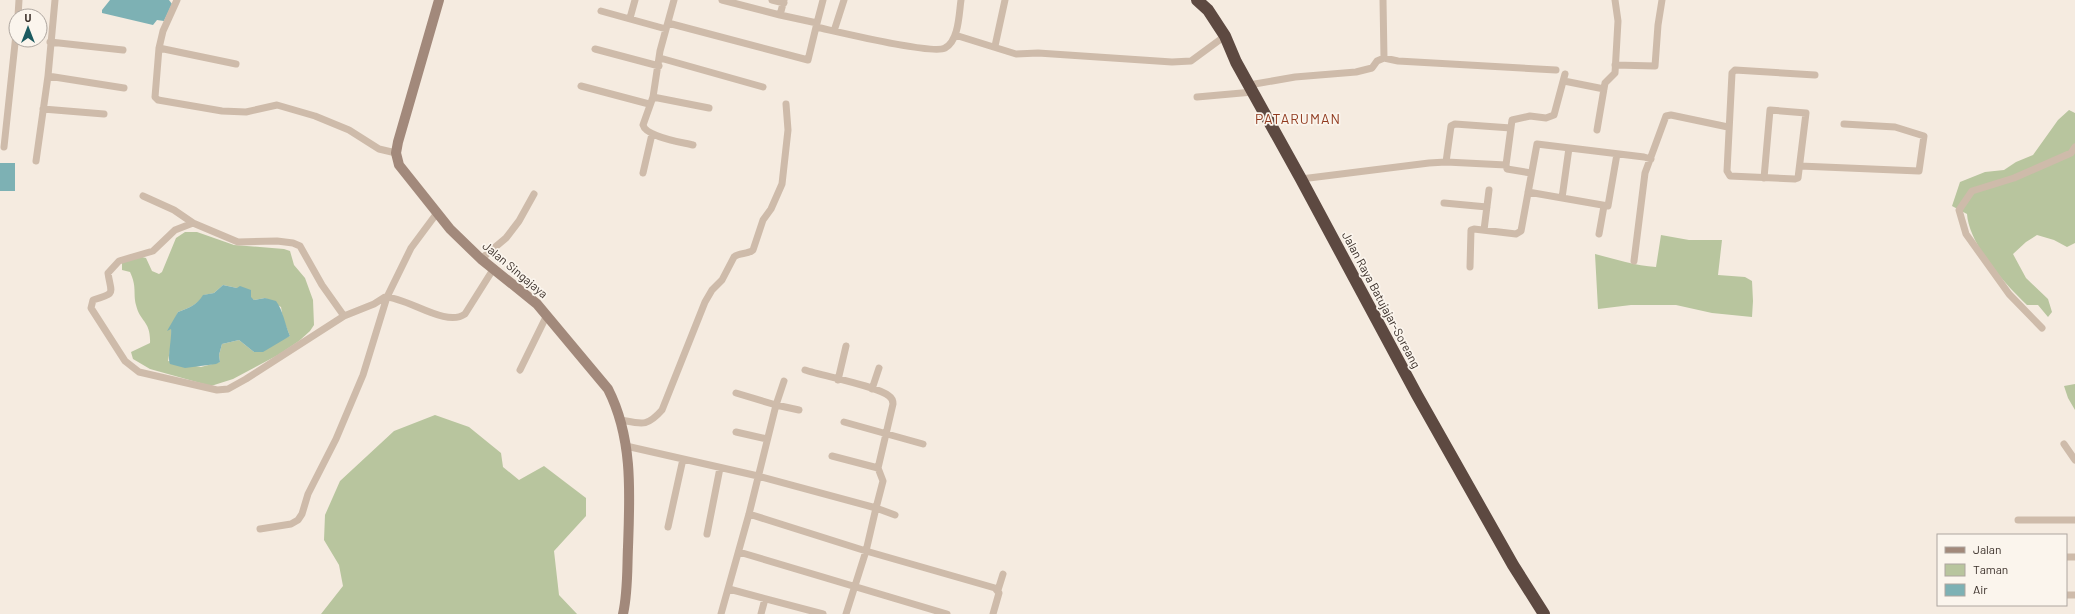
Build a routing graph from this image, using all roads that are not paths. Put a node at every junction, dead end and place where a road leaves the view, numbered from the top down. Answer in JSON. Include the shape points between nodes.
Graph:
{"nodes":[{"id":1,"x":55,"y":0,"type":"edge"},
{"id":2,"x":177,"y":0,"type":"edge"},
{"id":3,"x":439,"y":0,"type":"edge"},
{"id":4,"x":635,"y":0,"type":"edge"},
{"id":5,"x":674,"y":0,"type":"edge"},
{"id":6,"x":722,"y":0,"type":"edge"},
{"id":7,"x":772,"y":0,"type":"edge"},
{"id":8,"x":823,"y":0,"type":"edge"},
{"id":9,"x":844,"y":0,"type":"edge"},
{"id":10,"x":961,"y":0,"type":"edge"},
{"id":11,"x":1005,"y":0,"type":"edge"},
{"id":12,"x":1197,"y":0,"type":"edge"},
{"id":13,"x":1384,"y":0,"type":"edge"},
{"id":14,"x":1615,"y":0,"type":"edge"},
{"id":15,"x":1662,"y":0,"type":"edge"},
{"id":16,"x":784,"y":2,"type":"edge"},
{"id":17,"x":601,"y":11,"type":"dead end"},
{"id":18,"x":780,"y":14,"type":"junction"},
{"id":19,"x":630,"y":18,"type":"junction"},
{"id":20,"x":816,"y":25,"type":"junction"},
{"id":21,"x":667,"y":26,"type":"junction"},
{"id":22,"x":834,"y":31,"type":"junction"},
{"id":23,"x":955,"y":34,"type":"junction"},
{"id":24,"x":1225,"y":36,"type":"junction"},
{"id":25,"x":50,"y":42,"type":"junction"},
{"id":26,"x":995,"y":46,"type":"junction"},
{"id":27,"x":15,"y":48,"type":"edge"},
{"id":28,"x":159,"y":48,"type":"junction"},
{"id":29,"x":596,"y":49,"type":"dead end"},
{"id":30,"x":123,"y":50,"type":"dead end"},
{"id":31,"x":1384,"y":58,"type":"junction"},
{"id":32,"x":659,"y":62,"type":"junction"},
{"id":33,"x":236,"y":64,"type":"dead end"},
{"id":34,"x":1616,"y":65,"type":"junction"},
{"id":35,"x":1556,"y":70,"type":"dead end"},
{"id":36,"x":1815,"y":75,"type":"dead end"},
{"id":37,"x":48,"y":76,"type":"junction"},
{"id":38,"x":581,"y":86,"type":"dead end"},
{"id":39,"x":763,"y":87,"type":"dead end"},
{"id":40,"x":124,"y":88,"type":"dead end"},
{"id":41,"x":1251,"y":88,"type":"junction"},
{"id":42,"x":1604,"y":89,"type":"junction"},
{"id":43,"x":653,"y":97,"type":"junction"},
{"id":44,"x":1197,"y":97,"type":"dead end"},
{"id":45,"x":649,"y":104,"type":"junction"},
{"id":46,"x":786,"y":104,"type":"dead end"},
{"id":47,"x":709,"y":108,"type":"dead end"},
{"id":48,"x":43,"y":109,"type":"junction"},
{"id":49,"x":104,"y":114,"type":"dead end"},
{"id":50,"x":1844,"y":124,"type":"dead end"},
{"id":51,"x":1728,"y":127,"type":"junction"},
{"id":52,"x":1511,"y":128,"type":"junction"},
{"id":53,"x":1597,"y":130,"type":"dead end"},
{"id":54,"x":652,"y":134,"type":"junction"},
{"id":55,"x":693,"y":145,"type":"dead end"},
{"id":56,"x":4,"y":147,"type":"dead end"},
{"id":57,"x":2075,"y":147,"type":"edge"},
{"id":58,"x":1569,"y":148,"type":"junction"},
{"id":59,"x":396,"y":153,"type":"junction"},
{"id":60,"x":1617,"y":154,"type":"junction"},
{"id":61,"x":1651,"y":159,"type":"junction"},
{"id":62,"x":36,"y":161,"type":"dead end"},
{"id":63,"x":1446,"y":162,"type":"junction"},
{"id":64,"x":1506,"y":165,"type":"junction"},
{"id":65,"x":1800,"y":166,"type":"junction"},
{"id":66,"x":642,"y":173,"type":"dead end"},
{"id":67,"x":1531,"y":173,"type":"junction"},
{"id":68,"x":1764,"y":178,"type":"junction"},
{"id":69,"x":1301,"y":179,"type":"junction"},
{"id":70,"x":1490,"y":190,"type":"dead end"},
{"id":71,"x":1528,"y":192,"type":"junction"},
{"id":72,"x":534,"y":194,"type":"dead end"},
{"id":73,"x":143,"y":196,"type":"dead end"},
{"id":74,"x":1562,"y":198,"type":"junction"},
{"id":75,"x":1444,"y":203,"type":"dead end"},
{"id":76,"x":1604,"y":206,"type":"junction"},
{"id":77,"x":1487,"y":207,"type":"junction"},
{"id":78,"x":437,"y":213,"type":"junction"},
{"id":79,"x":193,"y":223,"type":"junction"},
{"id":80,"x":1484,"y":230,"type":"junction"},
{"id":81,"x":1599,"y":234,"type":"dead end"},
{"id":82,"x":481,"y":259,"type":"junction"},
{"id":83,"x":1634,"y":261,"type":"dead end"},
{"id":84,"x":1470,"y":267,"type":"dead end"},
{"id":85,"x":494,"y":268,"type":"junction"},
{"id":86,"x":387,"y":297,"type":"junction"},
{"id":87,"x":547,"y":315,"type":"junction"},
{"id":88,"x":344,"y":316,"type":"junction"},
{"id":89,"x":2042,"y":328,"type":"dead end"},
{"id":90,"x":846,"y":346,"type":"dead end"},
{"id":91,"x":879,"y":368,"type":"dead end"},
{"id":92,"x":520,"y":370,"type":"dead end"},
{"id":93,"x":805,"y":370,"type":"dead end"},
{"id":94,"x":784,"y":380,"type":"dead end"},
{"id":95,"x":838,"y":380,"type":"junction"},
{"id":96,"x":872,"y":389,"type":"junction"},
{"id":97,"x":736,"y":393,"type":"dead end"},
{"id":98,"x":776,"y":405,"type":"junction"},
{"id":99,"x":799,"y":410,"type":"dead end"},
{"id":100,"x":621,"y":420,"type":"junction"},
{"id":101,"x":844,"y":422,"type":"dead end"},
{"id":102,"x":736,"y":432,"type":"dead end"},
{"id":103,"x":886,"y":433,"type":"junction"},
{"id":104,"x":767,"y":439,"type":"junction"},
{"id":105,"x":923,"y":444,"type":"dead end"},
{"id":106,"x":2064,"y":444,"type":"dead end"},
{"id":107,"x":626,"y":446,"type":"junction"},
{"id":108,"x":832,"y":456,"type":"dead end"},
{"id":109,"x":683,"y":459,"type":"junction"},
{"id":110,"x":2075,"y":460,"type":"edge"},
{"id":111,"x":720,"y":468,"type":"junction"},
{"id":112,"x":878,"y":468,"type":"junction"},
{"id":113,"x":758,"y":476,"type":"junction"},
{"id":114,"x":876,"y":508,"type":"junction"},
{"id":115,"x":749,"y":514,"type":"junction"},
{"id":116,"x":895,"y":515,"type":"dead end"},
{"id":117,"x":2018,"y":520,"type":"dead end"},
{"id":118,"x":2075,"y":520,"type":"edge"},
{"id":119,"x":668,"y":527,"type":"dead end"},
{"id":120,"x":260,"y":528,"type":"dead end"},
{"id":121,"x":707,"y":534,"type":"dead end"},
{"id":122,"x":866,"y":551,"type":"junction"},
{"id":123,"x":739,"y":552,"type":"junction"},
{"id":124,"x":1003,"y":574,"type":"dead end"},
{"id":125,"x":855,"y":585,"type":"junction"},
{"id":126,"x":728,"y":589,"type":"junction"},
{"id":127,"x":998,"y":590,"type":"junction"},
{"id":128,"x":764,"y":599,"type":"junction"},
{"id":129,"x":800,"y":611,"type":"edge"},
{"id":130,"x":623,"y":614,"type":"edge"},
{"id":131,"x":721,"y":614,"type":"edge"},
{"id":132,"x":761,"y":614,"type":"edge"},
{"id":133,"x":823,"y":614,"type":"edge"},
{"id":134,"x":846,"y":614,"type":"edge"},
{"id":135,"x":947,"y":614,"type":"edge"},
{"id":136,"x":993,"y":614,"type":"edge"},
{"id":137,"x":1544,"y":614,"type":"edge"}],
"edges":[{"from":1,"to":25,"type":"street"},
{"from":2,"to":28,"type":"street","via":[[163,30]]},
{"from":3,"to":59,"type":"street"},
{"from":4,"to":19,"type":"street"},
{"from":5,"to":21,"type":"street"},
{"from":6,"to":18,"type":"street"},
{"from":7,"to":16,"type":"street"},
{"from":8,"to":20,"type":"street"},
{"from":9,"to":22,"type":"street"},
{"from":10,"to":23,"type":"street"},
{"from":11,"to":26,"type":"street"},
{"from":12,"to":24,"type":"highway","name":"Jalan Raya Batujajar-Soreang","via":[[1208,10]]},
{"from":13,"to":31,"type":"street"},
{"from":14,"to":34,"type":"street","via":[[1618,21]]},
{"from":15,"to":34,"type":"street","via":[[1655,66]]},
{"from":16,"to":18,"type":"street"},
{"from":17,"to":19,"type":"street"},
{"from":18,"to":20,"type":"street"},
{"from":19,"to":21,"type":"street"},
{"from":20,"to":21,"type":"street","via":[[808,60]]},
{"from":20,"to":22,"type":"street"},
{"from":21,"to":32,"type":"street"},
{"from":22,"to":23,"type":"street","via":[[935,50],[944,49]]},
{"from":23,"to":26,"type":"street"},
{"from":24,"to":26,"type":"street","via":[[1191,61],[1172,62],[1038,53],[1016,54]]},
{"from":24,"to":41,"type":"highway","name":"Jalan Raya Batujajar-Soreang"},
{"from":25,"to":30,"type":"street"},
{"from":25,"to":37,"type":"street"},
{"from":27,"to":56,"type":"street"},
{"from":28,"to":33,"type":"street"},
{"from":28,"to":59,"type":"street","via":[[155,97],[158,100],[222,111],[246,112],[277,105],[350,130],[379,150]]},
{"from":29,"to":32,"type":"street"},
{"from":31,"to":35,"type":"street","via":[[1398,61]]},
{"from":31,"to":41,"type":"street","via":[[1372,68],[1356,72],[1296,77]]},
{"from":32,"to":39,"type":"street"},
{"from":32,"to":43,"type":"street"},
{"from":34,"to":42,"type":"street","via":[[1615,72],[1606,80]]},
{"from":36,"to":51,"type":"street","via":[[1736,70],[1732,73]]},
{"from":37,"to":40,"type":"street"},
{"from":37,"to":48,"type":"street"},
{"from":38,"to":45,"type":"street"},
{"from":41,"to":44,"type":"street"},
{"from":41,"to":69,"type":"highway","name":"Jalan Raya Batujajar-Soreang"},
{"from":42,"to":52,"type":"street","via":[[1565,78],[1554,115],[1546,118],[1530,116],[1512,120]]},
{"from":42,"to":53,"type":"street"},
{"from":43,"to":45,"type":"street"},
{"from":43,"to":47,"type":"street"},
{"from":45,"to":54,"type":"street","via":[[642,125],[645,131]]},
{"from":46,"to":100,"type":"street","via":[[788,130],[782,184],[763,220],[753,250],[734,257],[722,280],[708,296],[662,410],[653,420],[643,424]]},
{"from":48,"to":49,"type":"street"},
{"from":48,"to":62,"type":"street"},
{"from":50,"to":65,"type":"street","via":[[1896,127],[1924,136],[1919,171]]},
{"from":51,"to":61,"type":"street","via":[[1668,115]]},
{"from":51,"to":68,"type":"street","via":[[1728,174]]},
{"from":52,"to":63,"type":"street","via":[[1455,124],[1451,126]]},
{"from":52,"to":64,"type":"street"},
{"from":54,"to":55,"type":"street"},
{"from":54,"to":66,"type":"street"},
{"from":57,"to":89,"type":"street","via":[[2071,152],[2014,178],[1972,192],[1959,210],[1966,234],[2009,294]]},
{"from":58,"to":60,"type":"street"},
{"from":58,"to":67,"type":"street","via":[[1537,144]]},
{"from":58,"to":74,"type":"street"},
{"from":59,"to":78,"type":"street","name":"Jalan Singajaya","via":[[404,173]]},
{"from":60,"to":61,"type":"street"},
{"from":60,"to":76,"type":"street","via":[[1610,204]]},
{"from":61,"to":83,"type":"street","via":[[1646,173]]},
{"from":63,"to":64,"type":"street"},
{"from":63,"to":69,"type":"street"},
{"from":64,"to":67,"type":"street","via":[[1511,171]]},
{"from":65,"to":68,"type":"street","via":[[1798,178]]},
{"from":65,"to":68,"type":"street","via":[[1806,113],[1770,110]]},
{"from":67,"to":71,"type":"street"},
{"from":69,"to":137,"type":"highway","name":"Jalan Raya Batujajar-Soreang","via":[[1433,426]]},
{"from":70,"to":77,"type":"street"},
{"from":71,"to":74,"type":"street"},
{"from":71,"to":80,"type":"street","via":[[1521,231],[1516,234]]},
{"from":72,"to":82,"type":"street","via":[[506,238]]},
{"from":73,"to":79,"type":"street","via":[[174,210]]},
{"from":74,"to":76,"type":"street"},
{"from":75,"to":77,"type":"street"},
{"from":76,"to":81,"type":"street"},
{"from":77,"to":80,"type":"street"},
{"from":78,"to":82,"type":"street","name":"Jalan Singajaya"},
{"from":78,"to":86,"type":"street","via":[[411,248]]},
{"from":79,"to":88,"type":"street","via":[[238,242],[277,241],[300,246],[322,285]]},
{"from":79,"to":88,"type":"street","via":[[175,230],[153,251],[119,261],[108,273],[112,289],[110,294],[91,303],[94,315],[125,361],[139,372],[217,390],[228,389],[304,344]]},
{"from":80,"to":84,"type":"street","via":[[1471,230]]},
{"from":82,"to":85,"type":"street","name":"Jalan Singajaya"},
{"from":85,"to":86,"type":"street","via":[[465,314],[456,318],[442,316]]},
{"from":85,"to":87,"type":"street","name":"Jalan Singajaya"},
{"from":86,"to":88,"type":"street"},
{"from":86,"to":120,"type":"street","via":[[363,375],[336,439],[308,494],[302,514],[291,524]]},
{"from":87,"to":92,"type":"street"},
{"from":87,"to":100,"type":"street","name":"Jalan Singajaya","via":[[608,389]]},
{"from":90,"to":95,"type":"street"},
{"from":91,"to":96,"type":"street"},
{"from":93,"to":95,"type":"street"},
{"from":94,"to":98,"type":"street"},
{"from":95,"to":96,"type":"street"},
{"from":96,"to":103,"type":"street","via":[[892,399]]},
{"from":97,"to":98,"type":"street"},
{"from":98,"to":99,"type":"street"},
{"from":98,"to":104,"type":"street"},
{"from":100,"to":107,"type":"street","name":"Jalan Singajaya"},
{"from":101,"to":103,"type":"street"},
{"from":102,"to":104,"type":"street"},
{"from":103,"to":105,"type":"street"},
{"from":103,"to":112,"type":"street"},
{"from":104,"to":113,"type":"street"},
{"from":106,"to":110,"type":"street"},
{"from":107,"to":109,"type":"street"},
{"from":107,"to":130,"type":"street","name":"Jalan Singajaya","via":[[629,482]]},
{"from":108,"to":112,"type":"street"},
{"from":109,"to":111,"type":"street"},
{"from":109,"to":119,"type":"street"},
{"from":111,"to":113,"type":"street"},
{"from":111,"to":121,"type":"street"},
{"from":112,"to":114,"type":"street","via":[[883,481]]},
{"from":113,"to":114,"type":"street"},
{"from":113,"to":115,"type":"street"},
{"from":114,"to":116,"type":"street"},
{"from":114,"to":122,"type":"street"},
{"from":115,"to":122,"type":"street"},
{"from":115,"to":123,"type":"street"},
{"from":117,"to":118,"type":"street"},
{"from":122,"to":125,"type":"street"},
{"from":122,"to":127,"type":"street"},
{"from":123,"to":125,"type":"street"},
{"from":123,"to":126,"type":"street"},
{"from":124,"to":127,"type":"street"},
{"from":125,"to":134,"type":"street"},
{"from":125,"to":135,"type":"street"},
{"from":126,"to":128,"type":"street"},
{"from":126,"to":131,"type":"street"},
{"from":127,"to":136,"type":"street"},
{"from":128,"to":129,"type":"street"},
{"from":128,"to":132,"type":"street"},
{"from":129,"to":133,"type":"street"}]}
